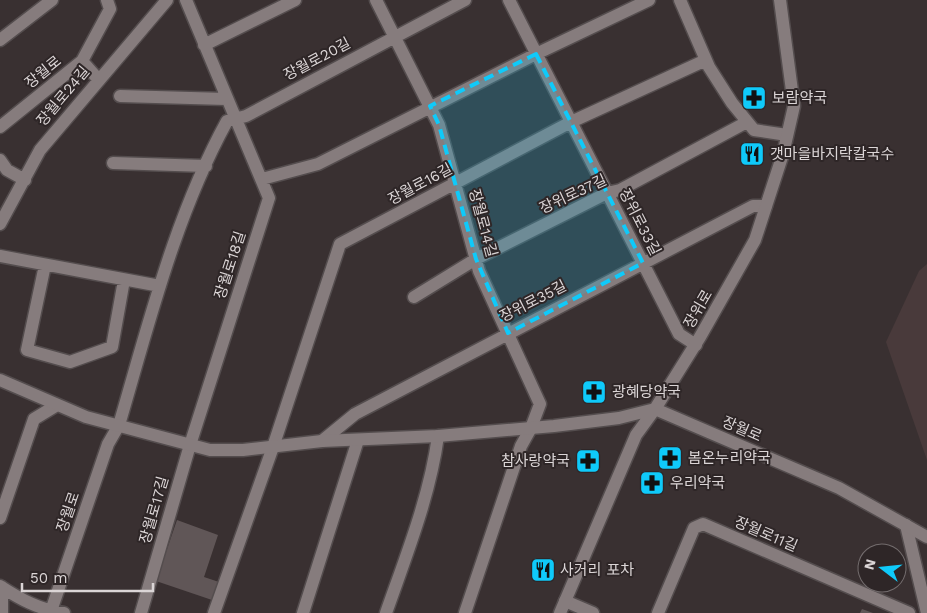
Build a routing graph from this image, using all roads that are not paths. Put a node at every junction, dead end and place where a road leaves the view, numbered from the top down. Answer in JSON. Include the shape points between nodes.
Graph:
{"nodes":[{"id":1,"x":52,"y":0,"type":"edge"},
{"id":2,"x":107,"y":0,"type":"edge"},
{"id":3,"x":167,"y":0,"type":"edge"},
{"id":4,"x":186,"y":0,"type":"edge"},
{"id":5,"x":295,"y":0,"type":"edge"},
{"id":6,"x":376,"y":0,"type":"edge"},
{"id":7,"x":465,"y":0,"type":"edge"},
{"id":8,"x":509,"y":0,"type":"edge"},
{"id":9,"x":650,"y":0,"type":"edge"},
{"id":10,"x":680,"y":0,"type":"edge"},
{"id":11,"x":780,"y":0,"type":"edge"},
{"id":12,"x":394,"y":36,"type":"junction"},
{"id":13,"x":0,"y":40,"type":"edge"},
{"id":14,"x":204,"y":45,"type":"junction"},
{"id":15,"x":536,"y":54,"type":"junction"},
{"id":16,"x":706,"y":60,"type":"junction"},
{"id":17,"x":82,"y":61,"type":"junction"},
{"id":18,"x":98,"y":79,"type":"junction"},
{"id":19,"x":120,"y":96,"type":"dead end"},
{"id":20,"x":226,"y":99,"type":"junction"},
{"id":21,"x":430,"y":106,"type":"junction"},
{"id":22,"x":234,"y":119,"type":"junction"},
{"id":23,"x":571,"y":122,"type":"junction"},
{"id":24,"x":747,"y":122,"type":"junction"},
{"id":25,"x":0,"y":127,"type":"edge"},
{"id":26,"x":787,"y":136,"type":"junction"},
{"id":27,"x":0,"y":160,"type":"edge"},
{"id":28,"x":113,"y":163,"type":"dead end"},
{"id":29,"x":206,"y":166,"type":"junction"},
{"id":30,"x":262,"y":179,"type":"junction"},
{"id":31,"x":25,"y":180,"type":"junction"},
{"id":32,"x":455,"y":184,"type":"junction"},
{"id":33,"x":607,"y":193,"type":"junction"},
{"id":34,"x":766,"y":206,"type":"junction"},
{"id":35,"x":0,"y":224,"type":"edge"},
{"id":36,"x":0,"y":256,"type":"edge"},
{"id":37,"x":476,"y":259,"type":"junction"},
{"id":38,"x":643,"y":263,"type":"junction"},
{"id":39,"x":44,"y":265,"type":"junction"},
{"id":40,"x":124,"y":280,"type":"junction"},
{"id":41,"x":160,"y":286,"type":"junction"},
{"id":42,"x":414,"y":297,"type":"dead end"},
{"id":43,"x":508,"y":333,"type":"junction"},
{"id":44,"x":696,"y":345,"type":"junction"},
{"id":45,"x":0,"y":380,"type":"edge"},
{"id":46,"x":57,"y":405,"type":"junction"},
{"id":47,"x":655,"y":409,"type":"junction"},
{"id":48,"x":119,"y":426,"type":"junction"},
{"id":49,"x":531,"y":428,"type":"junction"},
{"id":50,"x":438,"y":436,"type":"junction"},
{"id":51,"x":358,"y":440,"type":"junction"},
{"id":52,"x":322,"y":441,"type":"junction"},
{"id":53,"x":190,"y":444,"type":"junction"},
{"id":54,"x":273,"y":447,"type":"junction"},
{"id":55,"x":0,"y":518,"type":"edge"},
{"id":56,"x":906,"y":525,"type":"junction"},
{"id":57,"x":927,"y":537,"type":"edge"},
{"id":58,"x":1,"y":587,"type":"edge"},
{"id":59,"x":565,"y":601,"type":"junction"},
{"id":60,"x":57,"y":612,"type":"edge"},
{"id":61,"x":2,"y":613,"type":"edge"},
{"id":62,"x":141,"y":613,"type":"edge"},
{"id":63,"x":214,"y":613,"type":"edge"},
{"id":64,"x":303,"y":613,"type":"edge"},
{"id":65,"x":386,"y":613,"type":"edge"},
{"id":66,"x":466,"y":613,"type":"edge"},
{"id":67,"x":560,"y":613,"type":"edge"},
{"id":68,"x":593,"y":613,"type":"edge"},
{"id":69,"x":658,"y":613,"type":"edge"},
{"id":70,"x":910,"y":613,"type":"edge"},
{"id":71,"x":927,"y":613,"type":"edge"}],
"edges":[{"from":1,"to":13,"type":"street"},
{"from":2,"to":17,"type":"street","via":[[110,9]]},
{"from":3,"to":18,"type":"street","name":"장월로24길"},
{"from":4,"to":14,"type":"street","name":"장월로18길"},
{"from":5,"to":14,"type":"street"},
{"from":6,"to":12,"type":"street","name":"장월로14길"},
{"from":7,"to":12,"type":"street","name":"장월로20길"},
{"from":8,"to":15,"type":"street","name":"장위로33길"},
{"from":9,"to":15,"type":"street"},
{"from":10,"to":16,"type":"street"},
{"from":11,"to":26,"type":"street","name":"장위로","via":[[794,106]]},
{"from":12,"to":21,"type":"street","name":"장월로14길"},
{"from":12,"to":22,"type":"street","name":"장월로20길","via":[[246,116]]},
{"from":14,"to":20,"type":"street","name":"장월로18길"},
{"from":15,"to":21,"type":"street"},
{"from":15,"to":23,"type":"street","name":"장위로33길"},
{"from":16,"to":23,"type":"street","name":"장월로16길"},
{"from":16,"to":24,"type":"street","via":[[732,104]]},
{"from":17,"to":18,"type":"street"},
{"from":17,"to":25,"type":"street","name":"장월로"},
{"from":18,"to":31,"type":"street","name":"장월로24길","via":[[40,150]]},
{"from":19,"to":20,"type":"street"},
{"from":20,"to":22,"type":"street","name":"장월로18길"},
{"from":21,"to":30,"type":"street","via":[[318,164]]},
{"from":21,"to":32,"type":"street","name":"장월로14길","via":[[439,125]]},
{"from":22,"to":29,"type":"street","via":[[227,122]]},
{"from":22,"to":30,"type":"street","name":"장월로18길"},
{"from":23,"to":32,"type":"street","name":"장월로16길"},
{"from":23,"to":33,"type":"street","name":"장위로33길"},
{"from":24,"to":26,"type":"street","via":[[754,130]]},
{"from":24,"to":33,"type":"street","name":"장위로37길","via":[[620,190]]},
{"from":26,"to":34,"type":"street","name":"장위로"},
{"from":27,"to":31,"type":"street","via":[[7,170]]},
{"from":28,"to":29,"type":"street"},
{"from":29,"to":41,"type":"street"},
{"from":30,"to":53,"type":"street","name":"장월로18길","via":[[268,198]]},
{"from":31,"to":35,"type":"street","name":"장월로24길"},
{"from":32,"to":37,"type":"street","name":"장월로14길"},
{"from":32,"to":54,"type":"street","name":"장월로16길","via":[[340,244]]},
{"from":33,"to":37,"type":"street","name":"장위로37길"},
{"from":33,"to":38,"type":"street","name":"장위로33길"},
{"from":34,"to":38,"type":"street","name":"장위로35길","via":[[753,206]]},
{"from":34,"to":44,"type":"street","name":"장위로","via":[[755,240]]},
{"from":36,"to":39,"type":"street"},
{"from":37,"to":42,"type":"street","name":"장위로37길"},
{"from":37,"to":43,"type":"street","name":"장월로14길"},
{"from":38,"to":43,"type":"street","name":"장위로35길"},
{"from":38,"to":44,"type":"street","name":"장위로33길","via":[[679,334]]},
{"from":39,"to":40,"type":"street"},
{"from":39,"to":40,"type":"street","via":[[27,350],[70,362],[112,347]]},
{"from":40,"to":41,"type":"street"},
{"from":41,"to":48,"type":"street"},
{"from":43,"to":49,"type":"street","name":"장월로14길","via":[[540,404]]},
{"from":43,"to":52,"type":"street","name":"장위로35길","via":[[355,414]]},
{"from":44,"to":47,"type":"street","name":"장위로"},
{"from":45,"to":46,"type":"street"},
{"from":46,"to":48,"type":"street"},
{"from":46,"to":55,"type":"street","via":[[34,419]]},
{"from":47,"to":49,"type":"street","via":[[620,418]]},
{"from":47,"to":56,"type":"street","name":"장월로","via":[[839,488]]},
{"from":47,"to":59,"type":"street","name":"장위로","via":[[636,435]]},
{"from":48,"to":53,"type":"street"},
{"from":48,"to":60,"type":"street","name":"장월로","via":[[108,444]]},
{"from":49,"to":50,"type":"street"},
{"from":49,"to":66,"type":"street","via":[[521,446]]},
{"from":50,"to":51,"type":"street"},
{"from":50,"to":65,"type":"street","via":[[435,458],[409,549]]},
{"from":51,"to":52,"type":"street"},
{"from":51,"to":64,"type":"street"},
{"from":52,"to":54,"type":"street"},
{"from":53,"to":54,"type":"street","via":[[210,450]]},
{"from":53,"to":62,"type":"street","name":"장월로17길"},
{"from":54,"to":63,"type":"street"},
{"from":56,"to":57,"type":"street","name":"장월로"},
{"from":56,"to":71,"type":"street"},
{"from":58,"to":60,"type":"street","via":[[24,601]]},
{"from":58,"to":61,"type":"street"},
{"from":59,"to":67,"type":"street","name":"장위로"},
{"from":59,"to":68,"type":"street"},
{"from":69,"to":70,"type":"street","name":"장월로11길","via":[[694,528],[703,524]]}]}
